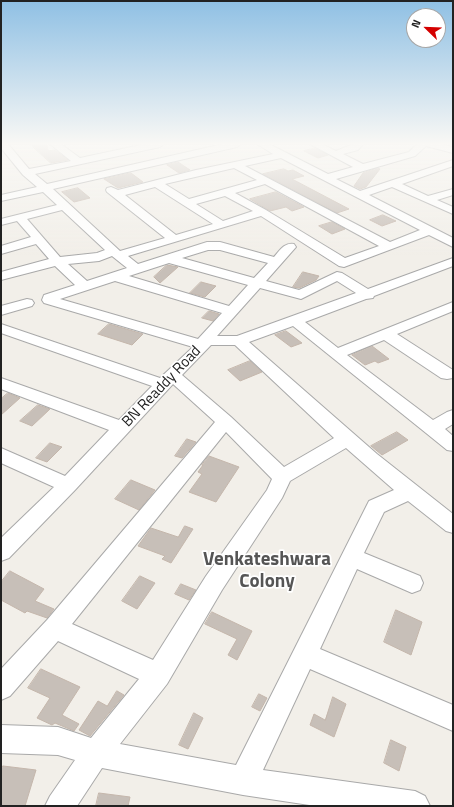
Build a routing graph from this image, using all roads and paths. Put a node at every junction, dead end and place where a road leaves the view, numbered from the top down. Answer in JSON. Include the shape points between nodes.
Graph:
{"nodes":[{"id":1,"x":37,"y":182,"type":"edge"},
{"id":2,"x":74,"y":182,"type":"edge"},
{"id":3,"x":101,"y":182,"type":"edge"},
{"id":4,"x":167,"y":182,"type":"edge"},
{"id":5,"x":262,"y":182,"type":"edge"},
{"id":6,"x":265,"y":182,"type":"edge"},
{"id":7,"x":334,"y":182,"type":"edge"},
{"id":8,"x":399,"y":182,"type":"edge"},
{"id":9,"x":157,"y":184,"type":"junction"},
{"id":10,"x":393,"y":184,"type":"junction"},
{"id":11,"x":45,"y":188,"type":"junction"},
{"id":12,"x":226,"y":192,"type":"junction"},
{"id":13,"x":453,"y":192,"type":"edge"},
{"id":14,"x":117,"y":194,"type":"junction"},
{"id":15,"x":359,"y":195,"type":"junction"},
{"id":16,"x":1,"y":198,"type":"edge"},
{"id":17,"x":428,"y":199,"type":"junction"},
{"id":18,"x":188,"y":202,"type":"junction"},
{"id":19,"x":65,"y":206,"type":"junction"},
{"id":20,"x":453,"y":211,"type":"edge"},
{"id":21,"x":262,"y":212,"type":"junction"},
{"id":22,"x":18,"y":217,"type":"junction"},
{"id":23,"x":1,"y":222,"type":"edge"},
{"id":24,"x":222,"y":225,"type":"junction"},
{"id":25,"x":429,"y":231,"type":"junction"},
{"id":26,"x":39,"y":239,"type":"junction"},
{"id":27,"x":174,"y":239,"type":"junction"},
{"id":28,"x":453,"y":243,"type":"edge"},
{"id":29,"x":389,"y":246,"type":"junction"},
{"id":30,"x":290,"y":247,"type":"dead end"},
{"id":31,"x":1,"y":250,"type":"edge"},
{"id":32,"x":116,"y":253,"type":"junction"},
{"id":33,"x":171,"y":259,"type":"junction"},
{"id":34,"x":57,"y":261,"type":"junction"},
{"id":35,"x":276,"y":262,"type":"junction"},
{"id":36,"x":453,"y":262,"type":"edge"},
{"id":37,"x":137,"y":270,"type":"junction"},
{"id":38,"x":1,"y":276,"type":"edge"},
{"id":39,"x":114,"y":276,"type":"junction"},
{"id":40,"x":256,"y":284,"type":"junction"},
{"id":41,"x":84,"y":286,"type":"junction"},
{"id":42,"x":368,"y":295,"type":"junction"},
{"id":43,"x":27,"y":303,"type":"dead end"},
{"id":44,"x":4,"y":305,"type":"edge"},
{"id":45,"x":453,"y":306,"type":"edge"},
{"id":46,"x":231,"y":311,"type":"junction"},
{"id":47,"x":295,"y":321,"type":"junction"},
{"id":48,"x":8,"y":330,"type":"edge"},
{"id":49,"x":386,"y":334,"type":"junction"},
{"id":50,"x":239,"y":341,"type":"junction"},
{"id":51,"x":1,"y":342,"type":"edge"},
{"id":52,"x":204,"y":343,"type":"junction"},
{"id":53,"x":336,"y":354,"type":"junction"},
{"id":54,"x":447,"y":374,"type":"dead end"},
{"id":55,"x":168,"y":380,"type":"junction"},
{"id":56,"x":1,"y":383,"type":"edge"},
{"id":57,"x":453,"y":416,"type":"edge"},
{"id":58,"x":226,"y":421,"type":"junction"},
{"id":59,"x":122,"y":428,"type":"junction"},
{"id":60,"x":432,"y":429,"type":"junction"},
{"id":61,"x":347,"y":439,"type":"junction"},
{"id":62,"x":453,"y":445,"type":"edge"},
{"id":63,"x":1,"y":455,"type":"edge"},
{"id":64,"x":282,"y":477,"type":"junction"},
{"id":65,"x":68,"y":485,"type":"junction"},
{"id":66,"x":408,"y":492,"type":"junction"},
{"id":67,"x":453,"y":525,"type":"edge"},
{"id":68,"x":3,"y":547,"type":"edge"},
{"id":69,"x":351,"y":557,"type":"junction"},
{"id":70,"x":412,"y":583,"type":"dead end"},
{"id":71,"x":55,"y":628,"type":"junction"},
{"id":72,"x":304,"y":654,"type":"junction"},
{"id":73,"x":158,"y":675,"type":"junction"},
{"id":74,"x":1,"y":687,"type":"edge"},
{"id":75,"x":453,"y":718,"type":"edge"},
{"id":76,"x":1,"y":739,"type":"edge"},
{"id":77,"x":96,"y":752,"type":"junction"},
{"id":78,"x":243,"y":780,"type":"junction"},
{"id":79,"x":60,"y":806,"type":"edge"},
{"id":80,"x":415,"y":806,"type":"edge"}],
"edges":[{"from":1,"to":11,"type":"street"},
{"from":2,"to":11,"type":"street"},
{"from":3,"to":14,"type":"street"},
{"from":4,"to":9,"type":"street"},
{"from":5,"to":12,"type":"street"},
{"from":6,"to":29,"type":"street"},
{"from":7,"to":15,"type":"street"},
{"from":8,"to":10,"type":"street"},
{"from":9,"to":14,"type":"street"},
{"from":9,"to":18,"type":"street"},
{"from":10,"to":15,"type":"street"},
{"from":10,"to":17,"type":"street"},
{"from":11,"to":16,"type":"street"},
{"from":11,"to":19,"type":"street"},
{"from":12,"to":18,"type":"street"},
{"from":12,"to":21,"type":"street"},
{"from":13,"to":17,"type":"street"},
{"from":14,"to":27,"type":"street"},
{"from":15,"to":25,"type":"street"},
{"from":17,"to":20,"type":"street"},
{"from":18,"to":24,"type":"street"},
{"from":19,"to":22,"type":"street"},
{"from":19,"to":32,"type":"street"},
{"from":21,"to":24,"type":"street"},
{"from":21,"to":29,"type":"street","via":[[344,263]]},
{"from":22,"to":23,"type":"street"},
{"from":22,"to":26,"type":"street"},
{"from":24,"to":27,"type":"street"},
{"from":25,"to":28,"type":"street"},
{"from":25,"to":29,"type":"street"},
{"from":26,"to":31,"type":"street"},
{"from":26,"to":34,"type":"street"},
{"from":27,"to":32,"type":"street"},
{"from":30,"to":35,"type":"street"},
{"from":32,"to":34,"type":"street"},
{"from":32,"to":37,"type":"street"},
{"from":33,"to":35,"type":"street","via":[[213,245]]},
{"from":33,"to":37,"type":"street"},
{"from":33,"to":40,"type":"street"},
{"from":34,"to":38,"type":"street"},
{"from":34,"to":41,"type":"street"},
{"from":35,"to":40,"type":"street"},
{"from":36,"to":42,"type":"street","name":"BN Readdy Road"},
{"from":37,"to":39,"type":"street"},
{"from":39,"to":41,"type":"street"},
{"from":39,"to":46,"type":"street"},
{"from":40,"to":42,"type":"street","via":[[301,295],[337,276]]},
{"from":40,"to":46,"type":"street"},
{"from":41,"to":52,"type":"street","via":[[52,296],[49,300]]},
{"from":42,"to":47,"type":"street","name":"BN Readdy Road"},
{"from":43,"to":44,"type":"street"},
{"from":45,"to":49,"type":"street"},
{"from":46,"to":52,"type":"street"},
{"from":47,"to":50,"type":"street","name":"BN Readdy Road"},
{"from":47,"to":53,"type":"street"},
{"from":48,"to":51,"type":"street"},
{"from":48,"to":55,"type":"street"},
{"from":49,"to":53,"type":"street"},
{"from":49,"to":54,"type":"street"},
{"from":50,"to":52,"type":"street","name":"BN Readdy Road"},
{"from":50,"to":61,"type":"street"},
{"from":52,"to":55,"type":"street","name":"BN Readdy Road"},
{"from":53,"to":60,"type":"street"},
{"from":55,"to":58,"type":"street"},
{"from":55,"to":59,"type":"street","name":"BN Readdy Road"},
{"from":56,"to":59,"type":"street"},
{"from":57,"to":60,"type":"street"},
{"from":58,"to":64,"type":"street"},
{"from":58,"to":71,"type":"street"},
{"from":59,"to":65,"type":"street","name":"BN Readdy Road"},
{"from":60,"to":62,"type":"street"},
{"from":61,"to":64,"type":"street"},
{"from":61,"to":66,"type":"street"},
{"from":63,"to":65,"type":"street"},
{"from":64,"to":73,"type":"street"},
{"from":65,"to":68,"type":"street","name":"BN Readdy Road"},
{"from":66,"to":67,"type":"street"},
{"from":66,"to":69,"type":"street","via":[[376,507]]},
{"from":69,"to":70,"type":"street"},
{"from":69,"to":72,"type":"street"},
{"from":71,"to":73,"type":"street"},
{"from":71,"to":74,"type":"street"},
{"from":72,"to":75,"type":"street"},
{"from":72,"to":78,"type":"street"},
{"from":73,"to":77,"type":"street"},
{"from":76,"to":77,"type":"street","via":[[58,741]]},
{"from":77,"to":78,"type":"street"},
{"from":77,"to":79,"type":"street"},
{"from":78,"to":80,"type":"street"}]}
